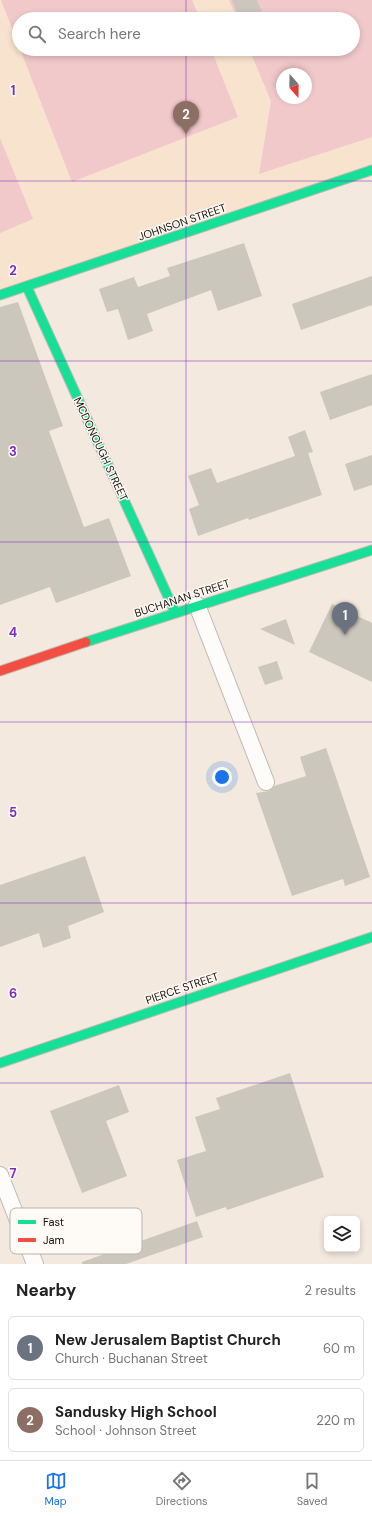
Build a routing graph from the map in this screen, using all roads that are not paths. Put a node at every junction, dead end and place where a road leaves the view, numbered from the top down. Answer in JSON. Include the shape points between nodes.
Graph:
{"nodes":[{"id":1,"x":372,"y":170,"type":"edge"},
{"id":2,"x":27,"y":287,"type":"junction"},
{"id":3,"x":0,"y":295,"type":"edge"},
{"id":4,"x":372,"y":550,"type":"edge"},
{"id":5,"x":197,"y":605,"type":"junction"},
{"id":6,"x":176,"y":612,"type":"junction"},
{"id":7,"x":0,"y":671,"type":"edge"},
{"id":8,"x":266,"y":782,"type":"dead end"},
{"id":9,"x":372,"y":937,"type":"edge"},
{"id":10,"x":0,"y":1063,"type":"edge"},
{"id":11,"x":0,"y":1175,"type":"edge"},
{"id":12,"x":13,"y":1208,"type":"edge"},
{"id":13,"x":32,"y":1254,"type":"edge"},
{"id":14,"x":36,"y":1264,"type":"edge"}],
"edges":[{"from":1,"to":2,"type":"street","name":"JOHNSON STREET"},
{"from":2,"to":3,"type":"street","name":"JOHNSON STREET"},
{"from":2,"to":6,"type":"street","name":"MCDONOUGH STREET"},
{"from":4,"to":5,"type":"street","name":"BUCHANAN STREET"},
{"from":5,"to":6,"type":"street","name":"BUCHANAN STREET"},
{"from":5,"to":8,"type":"street"},
{"from":6,"to":7,"type":"street","name":"BUCHANAN STREET"},
{"from":9,"to":10,"type":"street","name":"PIERCE STREET"},
{"from":11,"to":12,"type":"street"},
{"from":13,"to":14,"type":"street"}]}
